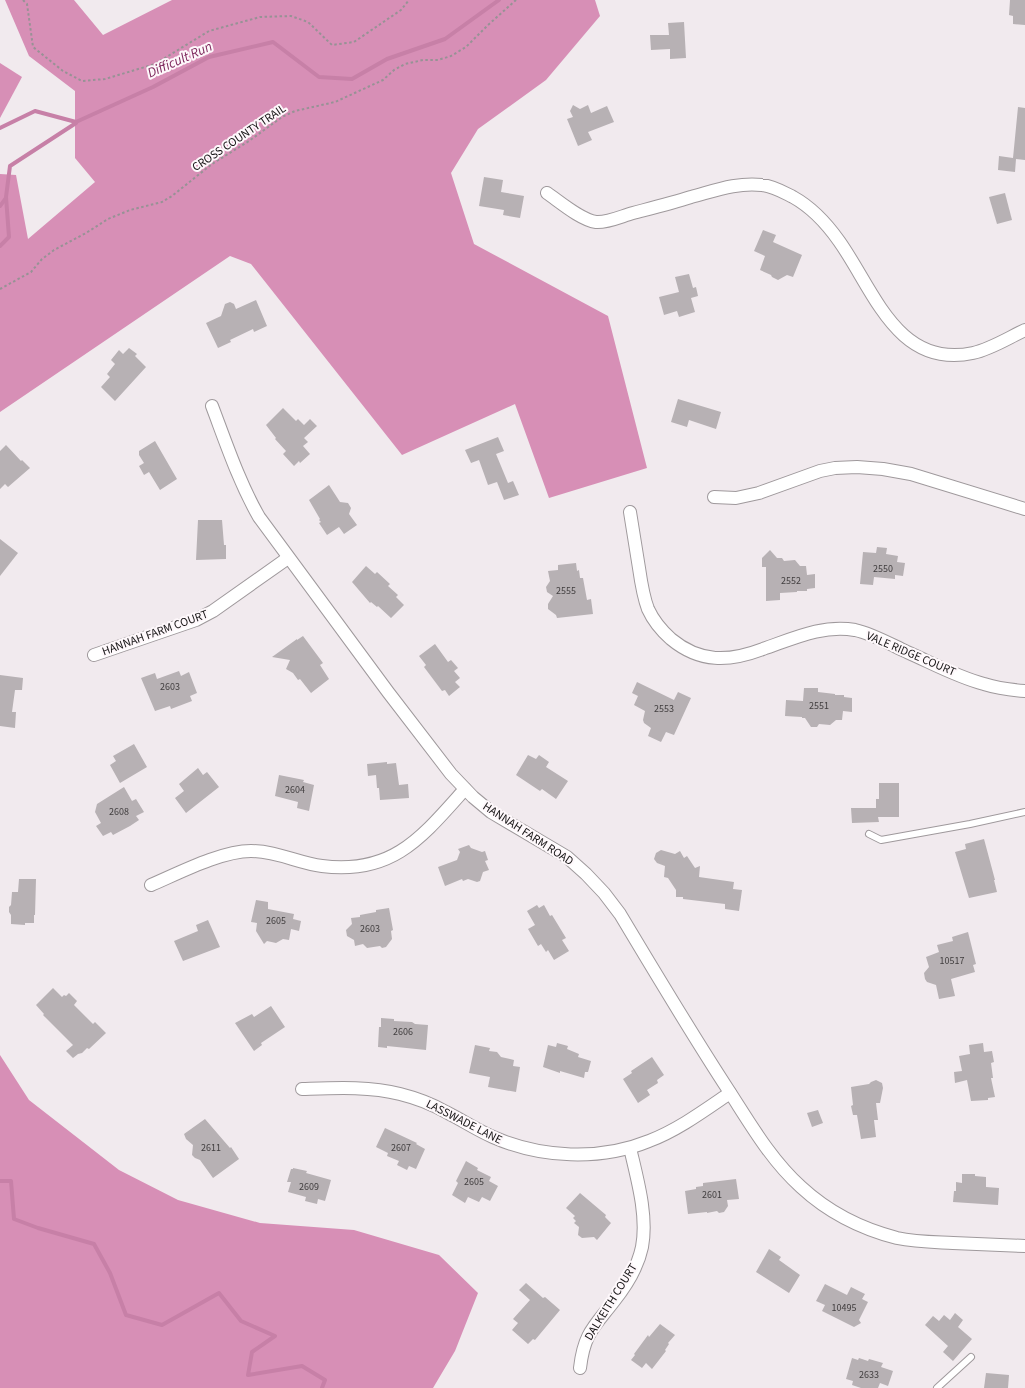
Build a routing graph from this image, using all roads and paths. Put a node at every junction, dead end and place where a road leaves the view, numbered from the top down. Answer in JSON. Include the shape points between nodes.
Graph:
{"nodes":[{"id":1,"x":22,"y":0,"type":"edge"},
{"id":2,"x":409,"y":0,"type":"edge"},
{"id":3,"x":516,"y":0,"type":"edge"},
{"id":4,"x":547,"y":193,"type":"dead end"},
{"id":5,"x":0,"y":289,"type":"edge"},
{"id":6,"x":1025,"y":330,"type":"edge"},
{"id":7,"x":212,"y":406,"type":"dead end"},
{"id":8,"x":714,"y":497,"type":"dead end"},
{"id":9,"x":1025,"y":509,"type":"edge"},
{"id":10,"x":630,"y":512,"type":"dead end"},
{"id":11,"x":288,"y":558,"type":"junction"},
{"id":12,"x":94,"y":655,"type":"dead end"},
{"id":13,"x":1025,"y":691,"type":"edge"},
{"id":14,"x":465,"y":789,"type":"junction"},
{"id":15,"x":1025,"y":812,"type":"edge"},
{"id":16,"x":869,"y":834,"type":"dead end"},
{"id":17,"x":151,"y":885,"type":"dead end"},
{"id":18,"x":302,"y":1089,"type":"dead end"},
{"id":19,"x":730,"y":1092,"type":"junction"},
{"id":20,"x":630,"y":1148,"type":"junction"},
{"id":21,"x":1025,"y":1246,"type":"edge"},
{"id":22,"x":971,"y":1357,"type":"dead end"},
{"id":23,"x":580,"y":1368,"type":"dead end"},
{"id":24,"x":937,"y":1388,"type":"edge"}],
"edges":[{"from":1,"to":2,"type":"path","via":[[27,4],[33,47],[63,71],[82,81],[105,79],[155,64],[208,31],[260,18],[291,16],[308,22],[332,45],[354,42],[402,10]]},
{"from":3,"to":5,"type":"path","name":"CROSS COUNTY TRAIL","via":[[466,47],[451,56],[405,64],[383,80],[335,102],[282,117],[212,164],[172,196],[108,219],[54,250],[30,272]]},
{"from":4,"to":6,"type":"street","via":[[586,219],[597,222],[734,186],[764,185],[795,198],[826,224],[890,321],[915,345],[940,355],[966,354],[983,350]]},
{"from":7,"to":11,"type":"street","name":"HANNAH FARM ROAD","via":[[250,501]]},
{"from":8,"to":9,"type":"street","via":[[736,498],[820,471],[857,467],[911,474]]},
{"from":10,"to":13,"type":"street","name":"VALE RIDGE COURT","via":[[648,610],[662,631],[693,653],[707,658],[730,658],[827,629],[854,630],[983,684]]},
{"from":11,"to":12,"type":"street","name":"HANNAH FARM COURT","via":[[196,620]]},
{"from":11,"to":14,"type":"street","name":"HANNAH FARM ROAD","via":[[450,774]]},
{"from":14,"to":17,"type":"street","via":[[412,844],[398,854],[367,866],[322,866],[268,852],[235,852]]},
{"from":14,"to":19,"type":"street","name":"HANNAH FARM ROAD","via":[[492,812],[567,857],[604,892]]},
{"from":15,"to":16,"type":"lane","via":[[881,840]]},
{"from":18,"to":20,"type":"street","name":"LASSWADE LANE","via":[[398,1093],[419,1099],[490,1136],[527,1149],[583,1154]]},
{"from":19,"to":20,"type":"street","name":"LASSWADE LANE","via":[[668,1131]]},
{"from":19,"to":21,"type":"street","name":"HANNAH FARM ROAD","via":[[784,1171],[825,1206],[845,1218],[866,1228],[918,1242]]},
{"from":20,"to":23,"type":"street","name":"DALKEITH COURT","via":[[642,1213],[642,1247],[628,1280],[592,1328]]},
{"from":22,"to":24,"type":"lane"}]}
